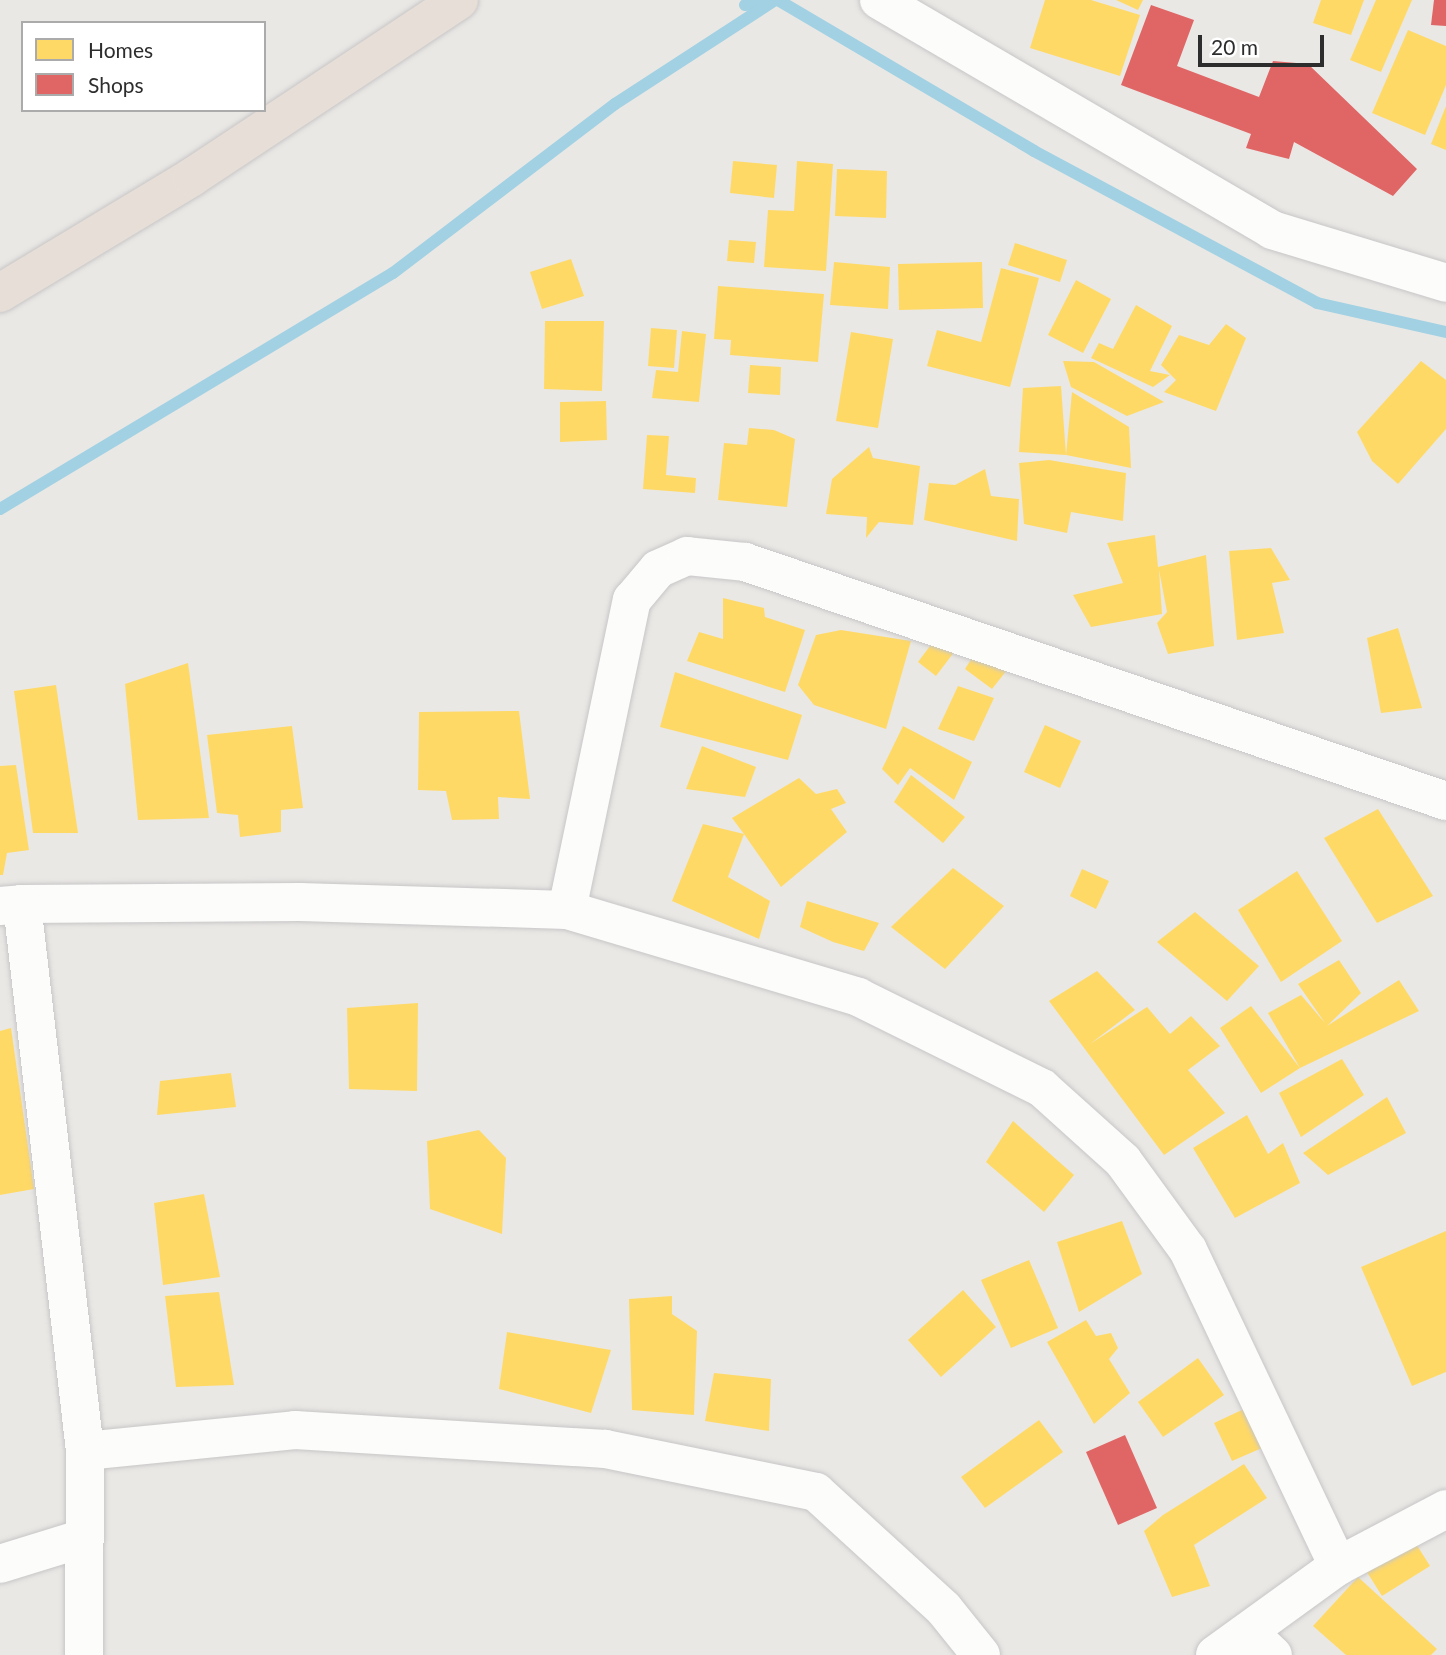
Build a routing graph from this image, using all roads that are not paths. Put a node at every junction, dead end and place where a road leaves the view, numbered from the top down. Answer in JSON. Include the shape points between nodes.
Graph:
{"nodes":[{"id":1,"x":459,"y":0,"type":"edge"},
{"id":2,"x":879,"y":0,"type":"edge"},
{"id":3,"x":1446,"y":284,"type":"edge"},
{"id":4,"x":0,"y":293,"type":"edge"},
{"id":5,"x":1446,"y":801,"type":"edge"},
{"id":6,"x":11,"y":905,"type":"edge"},
{"id":7,"x":567,"y":910,"type":"junction"},
{"id":8,"x":85,"y":1451,"type":"junction"},
{"id":9,"x":1446,"y":1509,"type":"edge"},
{"id":10,"x":84,"y":1538,"type":"junction"},
{"id":11,"x":0,"y":1564,"type":"edge"},
{"id":12,"x":1338,"y":1566,"type":"junction"},
{"id":13,"x":1261,"y":1643,"type":"edge"},
{"id":14,"x":83,"y":1655,"type":"edge"},
{"id":15,"x":981,"y":1655,"type":"edge"},
{"id":16,"x":1215,"y":1655,"type":"edge"}],
"edges":[{"from":1,"to":4,"type":"highway","via":[[192,177]]},
{"from":2,"to":3,"type":"street","via":[[1272,230]]},
{"from":5,"to":7,"type":"street","via":[[745,562],[687,555],[658,569],[632,600]]},
{"from":6,"to":7,"type":"street","via":[[300,902]]},
{"from":6,"to":8,"type":"street"},
{"from":7,"to":12,"type":"street","via":[[858,997],[1042,1088],[1123,1161],[1188,1250]]},
{"from":8,"to":10,"type":"street"},
{"from":8,"to":15,"type":"street","via":[[295,1430],[605,1449],[817,1492],[944,1609]]},
{"from":9,"to":12,"type":"street"},
{"from":10,"to":11,"type":"street"},
{"from":10,"to":14,"type":"street"},
{"from":12,"to":13,"type":"street"},
{"from":13,"to":16,"type":"street"}]}
